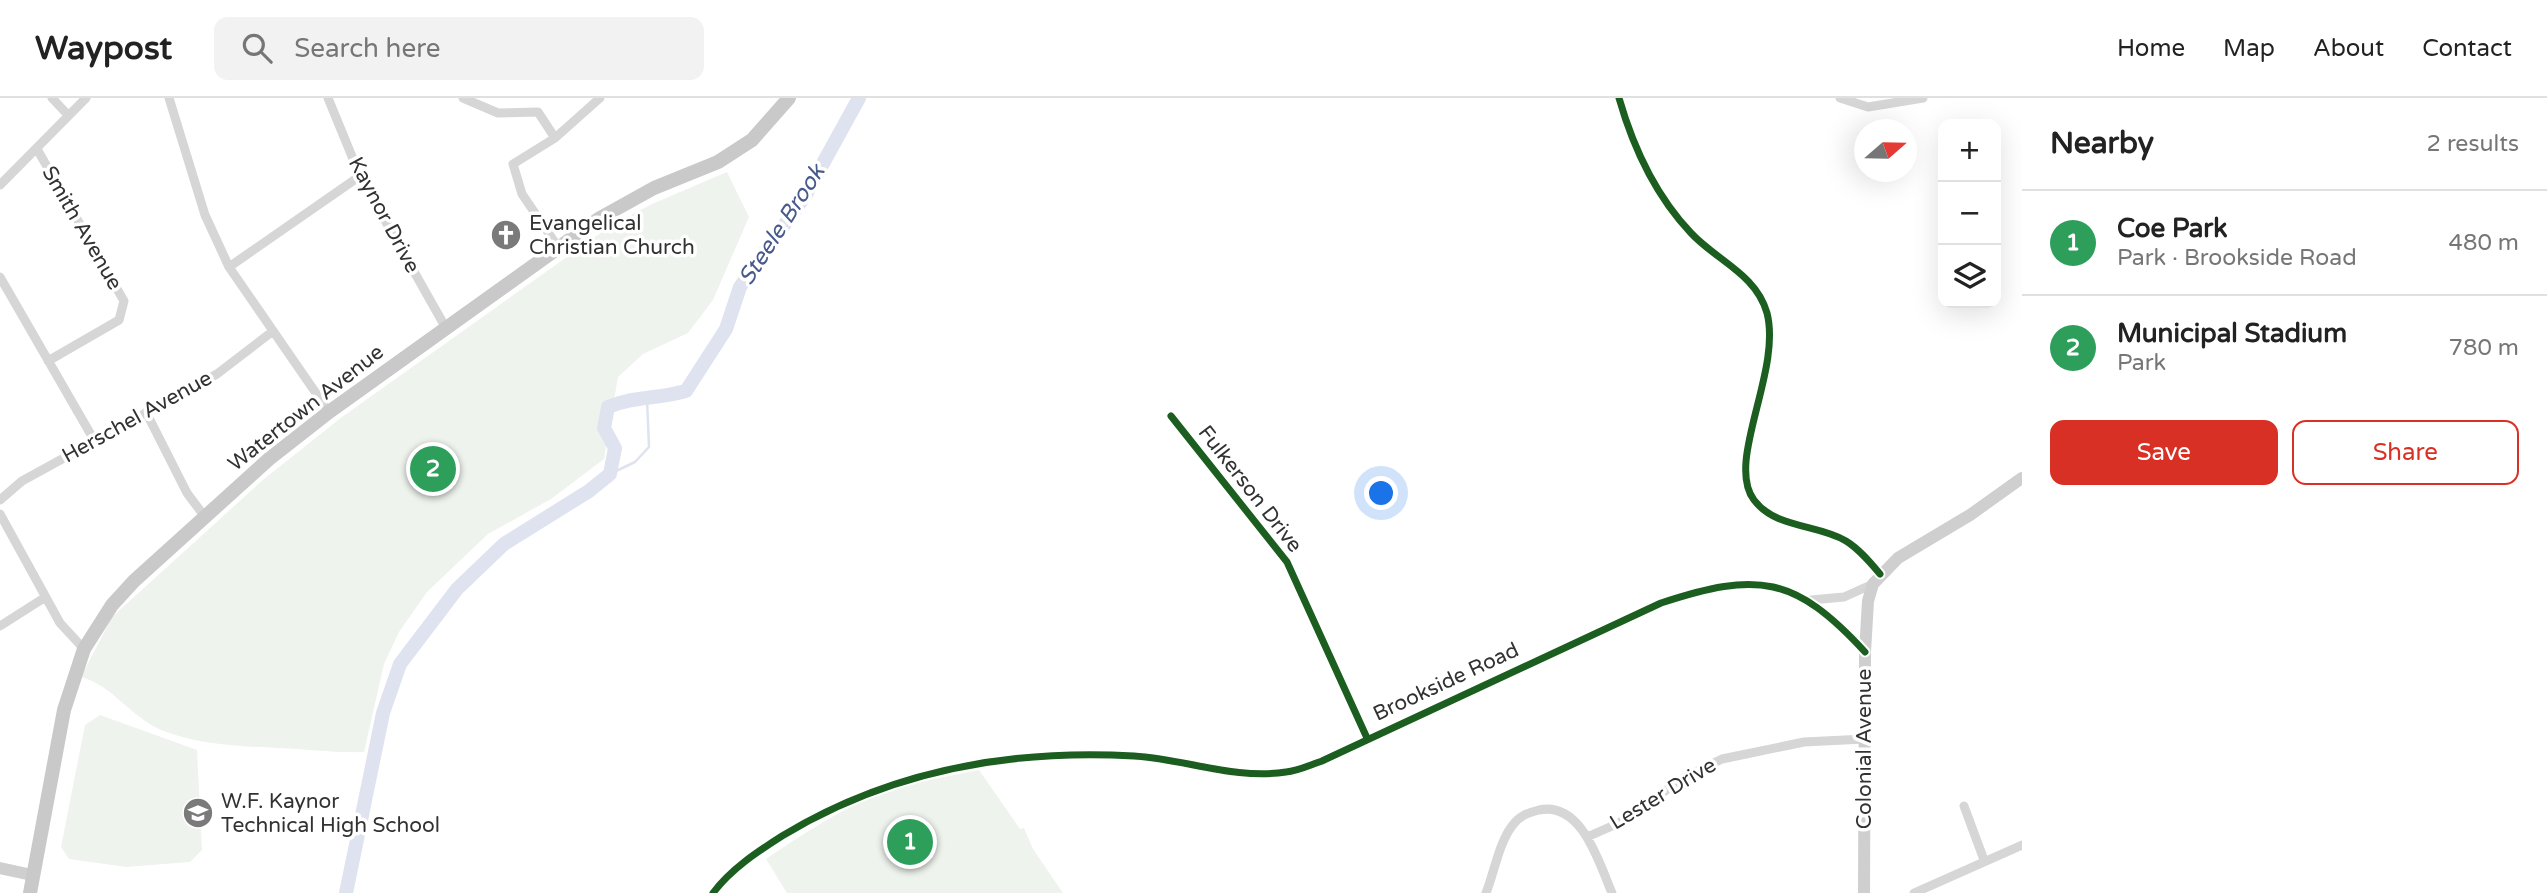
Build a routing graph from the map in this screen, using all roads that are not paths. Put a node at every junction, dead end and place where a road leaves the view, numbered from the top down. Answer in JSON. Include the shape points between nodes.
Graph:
{"nodes":[{"id":1,"x":52,"y":98,"type":"edge"},
{"id":2,"x":86,"y":98,"type":"edge"},
{"id":3,"x":169,"y":98,"type":"edge"},
{"id":4,"x":328,"y":98,"type":"edge"},
{"id":5,"x":463,"y":98,"type":"edge"},
{"id":6,"x":600,"y":98,"type":"edge"},
{"id":7,"x":789,"y":98,"type":"edge"},
{"id":8,"x":1619,"y":98,"type":"edge"},
{"id":9,"x":1840,"y":98,"type":"edge"},
{"id":10,"x":1923,"y":98,"type":"edge"},
{"id":11,"x":67,"y":114,"type":"junction"},
{"id":12,"x":555,"y":138,"type":"junction"},
{"id":13,"x":37,"y":149,"type":"junction"},
{"id":14,"x":360,"y":176,"type":"junction"},
{"id":15,"x":0,"y":185,"type":"edge"},
{"id":16,"x":558,"y":247,"type":"junction"},
{"id":17,"x":229,"y":267,"type":"junction"},
{"id":18,"x":0,"y":277,"type":"edge"},
{"id":19,"x":447,"y":330,"type":"junction"},
{"id":20,"x":273,"y":331,"type":"junction"},
{"id":21,"x":48,"y":361,"type":"junction"},
{"id":22,"x":146,"y":412,"type":"junction"},
{"id":23,"x":329,"y":412,"type":"junction"},
{"id":24,"x":1171,"y":416,"type":"dead end"},
{"id":25,"x":94,"y":440,"type":"junction"},
{"id":26,"x":2022,"y":478,"type":"edge"},
{"id":27,"x":0,"y":500,"type":"edge"},
{"id":28,"x":0,"y":514,"type":"edge"},
{"id":29,"x":205,"y":517,"type":"junction"},
{"id":30,"x":1876,"y":579,"type":"junction"},
{"id":31,"x":44,"y":598,"type":"junction"},
{"id":32,"x":1811,"y":600,"type":"junction"},
{"id":33,"x":0,"y":626,"type":"edge"},
{"id":34,"x":84,"y":649,"type":"junction"},
{"id":35,"x":1865,"y":652,"type":"junction"},
{"id":36,"x":1367,"y":738,"type":"junction"},
{"id":37,"x":1865,"y":739,"type":"junction"},
{"id":38,"x":1964,"y":806,"type":"dead end"},
{"id":39,"x":1587,"y":837,"type":"junction"},
{"id":40,"x":2022,"y":845,"type":"edge"},
{"id":41,"x":1984,"y":860,"type":"junction"},
{"id":42,"x":0,"y":868,"type":"edge"},
{"id":43,"x":32,"y":875,"type":"junction"},
{"id":44,"x":30,"y":893,"type":"edge"},
{"id":45,"x":713,"y":893,"type":"edge"},
{"id":46,"x":1486,"y":893,"type":"edge"},
{"id":47,"x":1612,"y":893,"type":"edge"},
{"id":48,"x":1864,"y":893,"type":"edge"},
{"id":49,"x":1914,"y":893,"type":"edge"}],
"edges":[{"from":1,"to":11,"type":"street"},
{"from":2,"to":11,"type":"street"},
{"from":3,"to":17,"type":"street","via":[[205,215]]},
{"from":4,"to":14,"type":"street","name":"Kaynor Drive"},
{"from":5,"to":12,"type":"street","via":[[498,113],[538,112]]},
{"from":6,"to":12,"type":"street"},
{"from":7,"to":16,"type":"main road","name":"Watertown Avenue","via":[[751,140],[718,162],[625,202]]},
{"from":8,"to":30,"type":"street","via":[[1636,148],[1668,205],[1692,234],[1741,272],[1766,313],[1768,367],[1744,463],[1746,485],[1769,514],[1845,540],[1867,558]]},
{"from":9,"to":10,"type":"street","via":[[1868,107]]},
{"from":11,"to":13,"type":"street"},
{"from":12,"to":16,"type":"street","via":[[513,164],[522,194]]},
{"from":13,"to":15,"type":"street"},
{"from":13,"to":21,"type":"street","name":"Smith Avenue","via":[[124,301],[119,320]]},
{"from":14,"to":17,"type":"street"},
{"from":14,"to":19,"type":"street","name":"Kaynor Drive"},
{"from":16,"to":19,"type":"main road","name":"Watertown Avenue"},
{"from":17,"to":20,"type":"street"},
{"from":18,"to":21,"type":"street"},
{"from":19,"to":23,"type":"main road","name":"Watertown Avenue"},
{"from":20,"to":22,"type":"street","name":"Herschel Avenue","via":[[217,374]]},
{"from":20,"to":23,"type":"street"},
{"from":21,"to":25,"type":"street"},
{"from":22,"to":25,"type":"street","name":"Herschel Avenue"},
{"from":22,"to":29,"type":"street","via":[[187,493]]},
{"from":23,"to":29,"type":"main road","name":"Watertown Avenue"},
{"from":24,"to":36,"type":"street","name":"Fulkerson Drive","via":[[1287,562]]},
{"from":25,"to":27,"type":"street","name":"Herschel Avenue","via":[[22,481]]},
{"from":26,"to":30,"type":"street"},
{"from":28,"to":31,"type":"street"},
{"from":29,"to":34,"type":"main road","name":"Watertown Avenue","via":[[134,581],[112,605]]},
{"from":30,"to":32,"type":"street","name":"Brookside Road","via":[[1844,597]]},
{"from":30,"to":35,"type":"street","name":"Colonial Avenue","via":[[1868,601]]},
{"from":31,"to":33,"type":"street"},
{"from":31,"to":34,"type":"street"},
{"from":32,"to":35,"type":"street","name":"Brookside Road"},
{"from":32,"to":36,"type":"street","name":"Brookside Road","via":[[1776,585],[1736,584],[1701,590],[1661,603]]},
{"from":34,"to":43,"type":"main road","name":"Watertown Avenue","via":[[64,710]]},
{"from":35,"to":37,"type":"street","name":"Colonial Avenue"},
{"from":36,"to":45,"type":"street","name":"Brookside Road","via":[[1289,772],[1256,775],[1183,761],[1085,754],[914,776],[815,816],[740,865]]},
{"from":37,"to":39,"type":"street","name":"Lester Drive","via":[[1804,742],[1722,759],[1685,776],[1619,823]]},
{"from":37,"to":48,"type":"street","name":"Colonial Avenue"},
{"from":38,"to":41,"type":"street"},
{"from":39,"to":46,"type":"street","via":[[1570,817],[1548,808],[1524,814],[1510,828]]},
{"from":39,"to":47,"type":"street"},
{"from":40,"to":41,"type":"street"},
{"from":41,"to":49,"type":"street"},
{"from":42,"to":43,"type":"street"},
{"from":43,"to":44,"type":"main road","name":"Watertown Avenue"}]}
